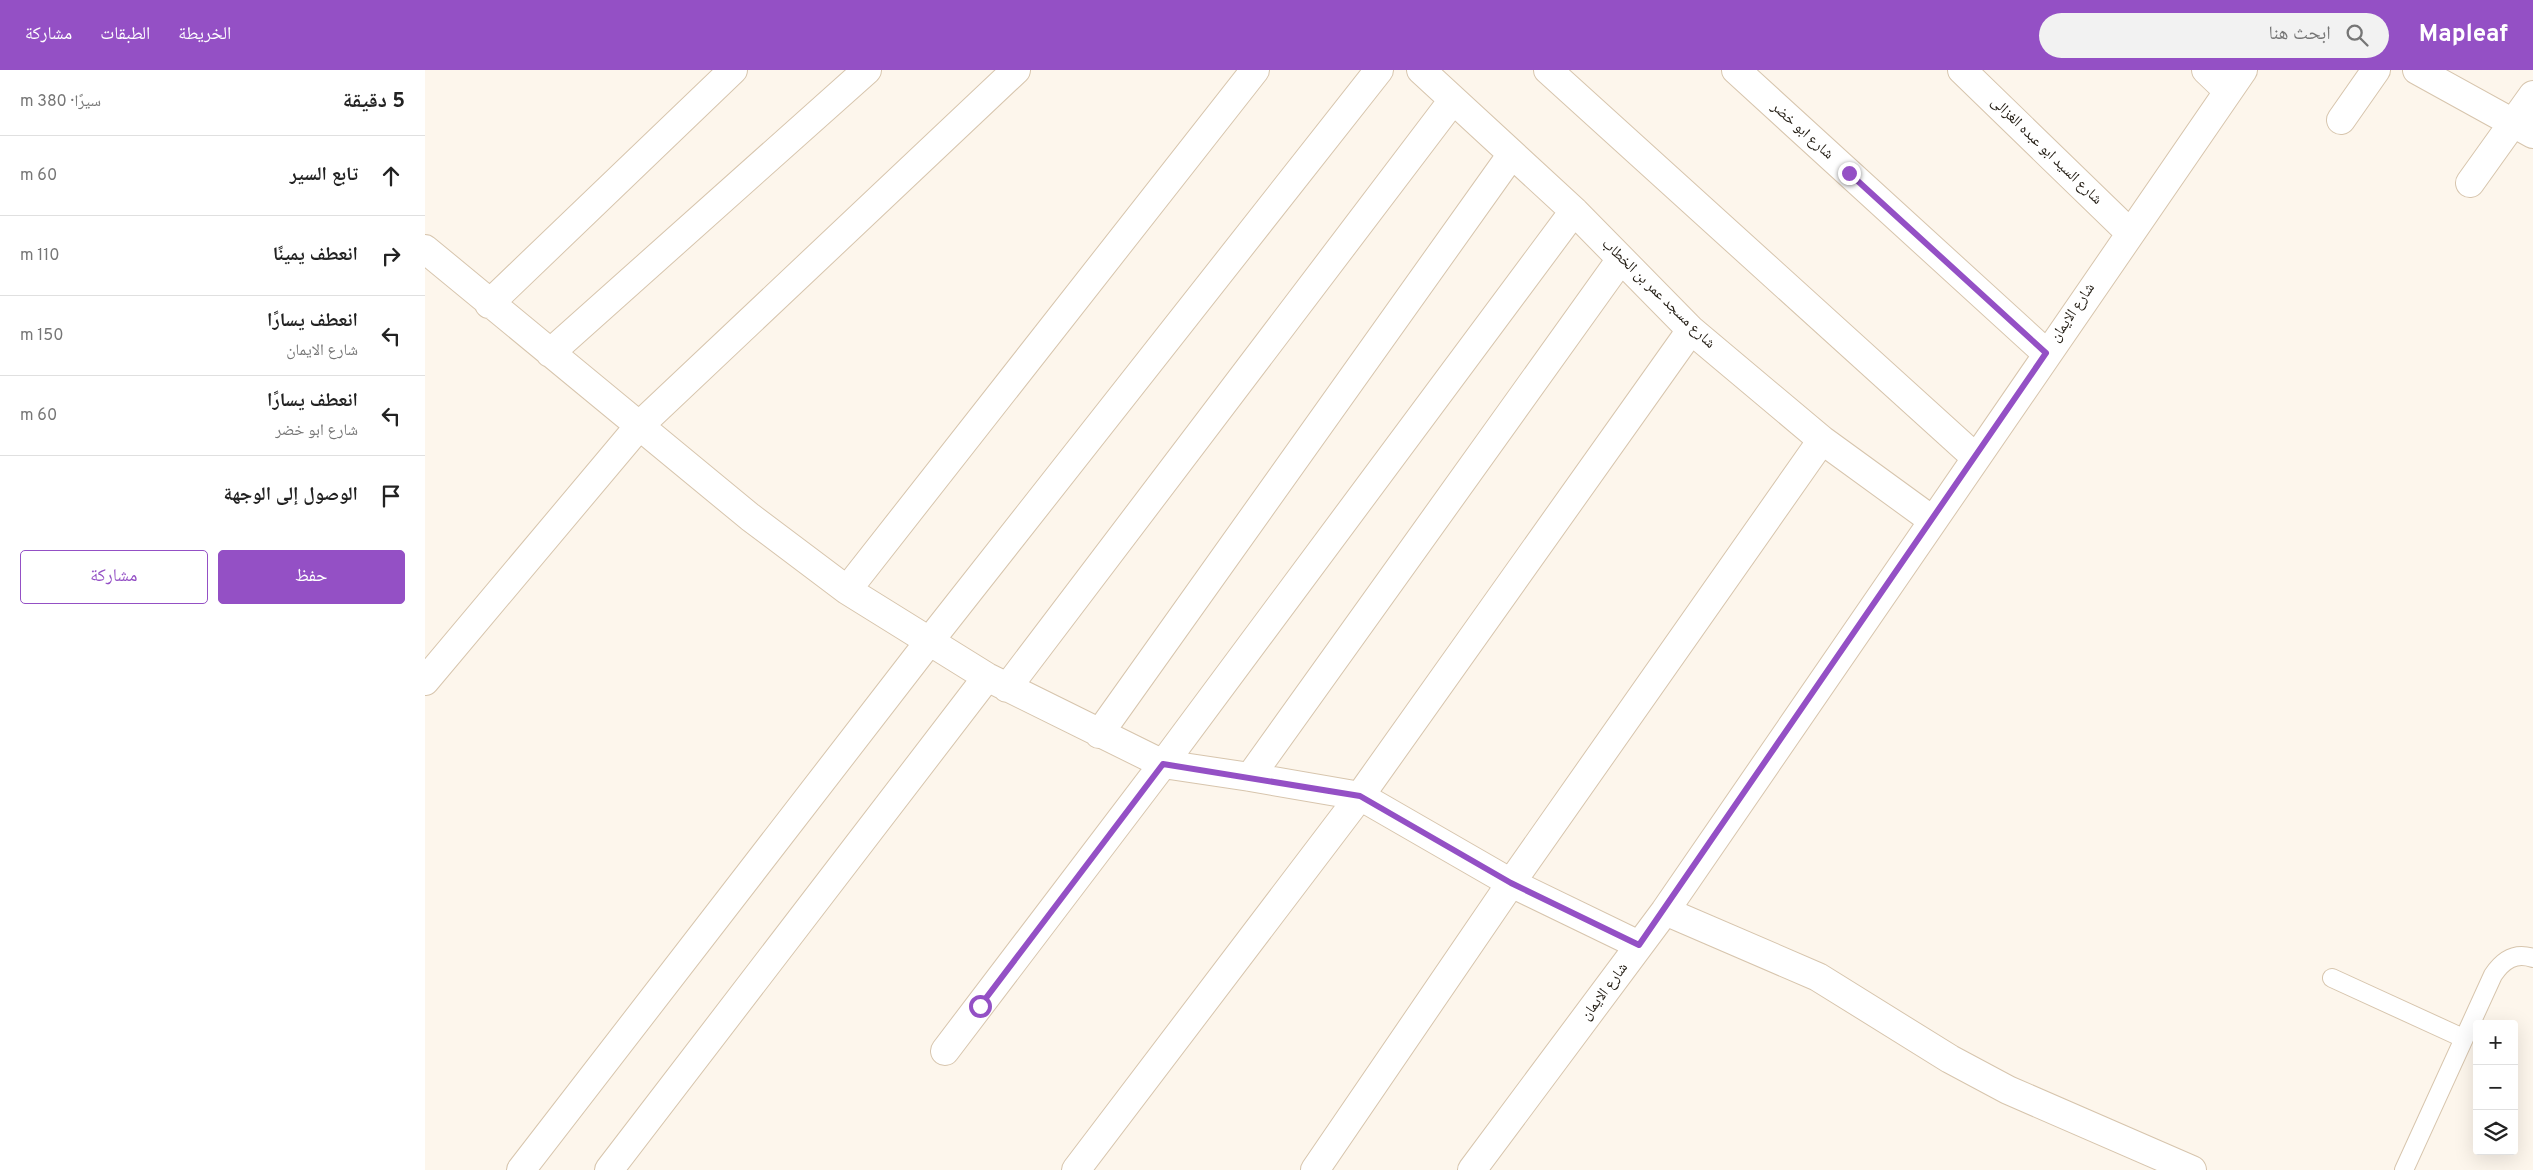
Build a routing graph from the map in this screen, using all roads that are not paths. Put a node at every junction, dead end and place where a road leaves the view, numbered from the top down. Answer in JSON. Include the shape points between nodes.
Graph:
{"nodes":[{"id":1,"x":733,"y":70,"type":"edge"},
{"id":2,"x":867,"y":70,"type":"edge"},
{"id":3,"x":1016,"y":70,"type":"edge"},
{"id":4,"x":1255,"y":70,"type":"edge"},
{"id":5,"x":1379,"y":70,"type":"edge"},
{"id":6,"x":1421,"y":70,"type":"edge"},
{"id":7,"x":1548,"y":70,"type":"edge"},
{"id":8,"x":1736,"y":70,"type":"edge"},
{"id":9,"x":1962,"y":70,"type":"edge"},
{"id":10,"x":2206,"y":70,"type":"edge"},
{"id":11,"x":2376,"y":70,"type":"edge"},
{"id":12,"x":2417,"y":70,"type":"edge"},
{"id":13,"x":2235,"y":80,"type":"edge"},
{"id":14,"x":2533,"y":95,"type":"edge"},
{"id":15,"x":1453,"y":100,"type":"junction"},
{"id":16,"x":2341,"y":120,"type":"dead end"},
{"id":17,"x":2523,"y":128,"type":"edge"},
{"id":18,"x":1512,"y":154,"type":"junction"},
{"id":19,"x":2470,"y":183,"type":"dead end"},
{"id":20,"x":1574,"y":211,"type":"junction"},
{"id":21,"x":2129,"y":232,"type":"junction"},
{"id":22,"x":425,"y":249,"type":"edge"},
{"id":23,"x":1621,"y":259,"type":"junction"},
{"id":24,"x":489,"y":304,"type":"junction"},
{"id":25,"x":1691,"y":330,"type":"junction"},
{"id":26,"x":550,"y":353,"type":"junction"},
{"id":27,"x":2046,"y":353,"type":"junction"},
{"id":28,"x":640,"y":425,"type":"junction"},
{"id":29,"x":1822,"y":440,"type":"junction"},
{"id":30,"x":1975,"y":457,"type":"junction"},
{"id":31,"x":1932,"y":520,"type":"junction"},
{"id":32,"x":847,"y":590,"type":"junction"},
{"id":33,"x":928,"y":643,"type":"junction"},
{"id":34,"x":425,"y":680,"type":"edge"},
{"id":35,"x":997,"y":683,"type":"junction"},
{"id":36,"x":1099,"y":734,"type":"junction"},
{"id":37,"x":1163,"y":764,"type":"junction"},
{"id":38,"x":1250,"y":777,"type":"junction"},
{"id":39,"x":1360,"y":796,"type":"junction"},
{"id":40,"x":1511,"y":883,"type":"junction"},
{"id":41,"x":1665,"y":911,"type":"junction"},
{"id":42,"x":1639,"y":945,"type":"junction"},
{"id":43,"x":2533,"y":958,"type":"edge"},
{"id":44,"x":2332,"y":978,"type":"dead end"},
{"id":45,"x":2463,"y":1038,"type":"junction"},
{"id":46,"x":945,"y":1051,"type":"dead end"},
{"id":47,"x":521,"y":1170,"type":"edge"},
{"id":48,"x":609,"y":1170,"type":"edge"},
{"id":49,"x":1076,"y":1170,"type":"edge"},
{"id":50,"x":1315,"y":1170,"type":"edge"},
{"id":51,"x":1472,"y":1170,"type":"edge"},
{"id":52,"x":2192,"y":1170,"type":"edge"},
{"id":53,"x":2404,"y":1170,"type":"edge"}],
"edges":[{"from":1,"to":24,"type":"street"},
{"from":2,"to":26,"type":"street"},
{"from":3,"to":28,"type":"street"},
{"from":4,"to":32,"type":"street"},
{"from":5,"to":33,"type":"street"},
{"from":6,"to":15,"type":"street","name":"شارع مسجد عمر بن الخطاب"},
{"from":7,"to":30,"type":"street"},
{"from":8,"to":27,"type":"street","name":"شارع ابو خضر"},
{"from":9,"to":21,"type":"street","name":"شارع السيد ابو عبده الغزالى"},
{"from":10,"to":13,"type":"street"},
{"from":11,"to":16,"type":"street"},
{"from":12,"to":17,"type":"street"},
{"from":13,"to":21,"type":"street","name":"شارع الايمان"},
{"from":14,"to":17,"type":"street"},
{"from":15,"to":18,"type":"street","name":"شارع مسجد عمر بن الخطاب"},
{"from":15,"to":35,"type":"street"},
{"from":17,"to":19,"type":"street"},
{"from":18,"to":20,"type":"street","name":"شارع مسجد عمر بن الخطاب"},
{"from":18,"to":36,"type":"street"},
{"from":20,"to":23,"type":"street","name":"شارع مسجد عمر بن الخطاب"},
{"from":20,"to":37,"type":"street"},
{"from":21,"to":27,"type":"street","name":"شارع الايمان"},
{"from":22,"to":24,"type":"street"},
{"from":23,"to":25,"type":"street","name":"شارع مسجد عمر بن الخطاب"},
{"from":23,"to":38,"type":"street"},
{"from":24,"to":26,"type":"street"},
{"from":25,"to":29,"type":"street","name":"شارع مسجد عمر بن الخطاب"},
{"from":25,"to":39,"type":"street"},
{"from":26,"to":28,"type":"street"},
{"from":27,"to":30,"type":"street","name":"شارع الايمان"},
{"from":28,"to":32,"type":"street","via":[[750,517]]},
{"from":28,"to":34,"type":"street"},
{"from":29,"to":31,"type":"street","name":"شارع مسجد عمر بن الخطاب"},
{"from":29,"to":40,"type":"street"},
{"from":30,"to":31,"type":"street","name":"شارع الايمان"},
{"from":31,"to":41,"type":"street","name":"شارع الايمان"},
{"from":32,"to":33,"type":"street"},
{"from":33,"to":35,"type":"street"},
{"from":33,"to":47,"type":"street"},
{"from":35,"to":36,"type":"street"},
{"from":35,"to":48,"type":"street"},
{"from":36,"to":37,"type":"street"},
{"from":37,"to":38,"type":"street"},
{"from":37,"to":46,"type":"street"},
{"from":38,"to":39,"type":"street"},
{"from":39,"to":40,"type":"street"},
{"from":39,"to":49,"type":"street"},
{"from":40,"to":42,"type":"street"},
{"from":40,"to":50,"type":"street"},
{"from":41,"to":42,"type":"street","name":"شارع الايمان"},
{"from":41,"to":52,"type":"street","via":[[1818,977],[1950,1059],[2008,1090]]},
{"from":42,"to":51,"type":"street","name":"شارع الايمان"},
{"from":43,"to":45,"type":"lane","via":[[2519,955],[2508,958],[2499,966]]},
{"from":44,"to":45,"type":"lane"},
{"from":45,"to":53,"type":"lane"}]}
